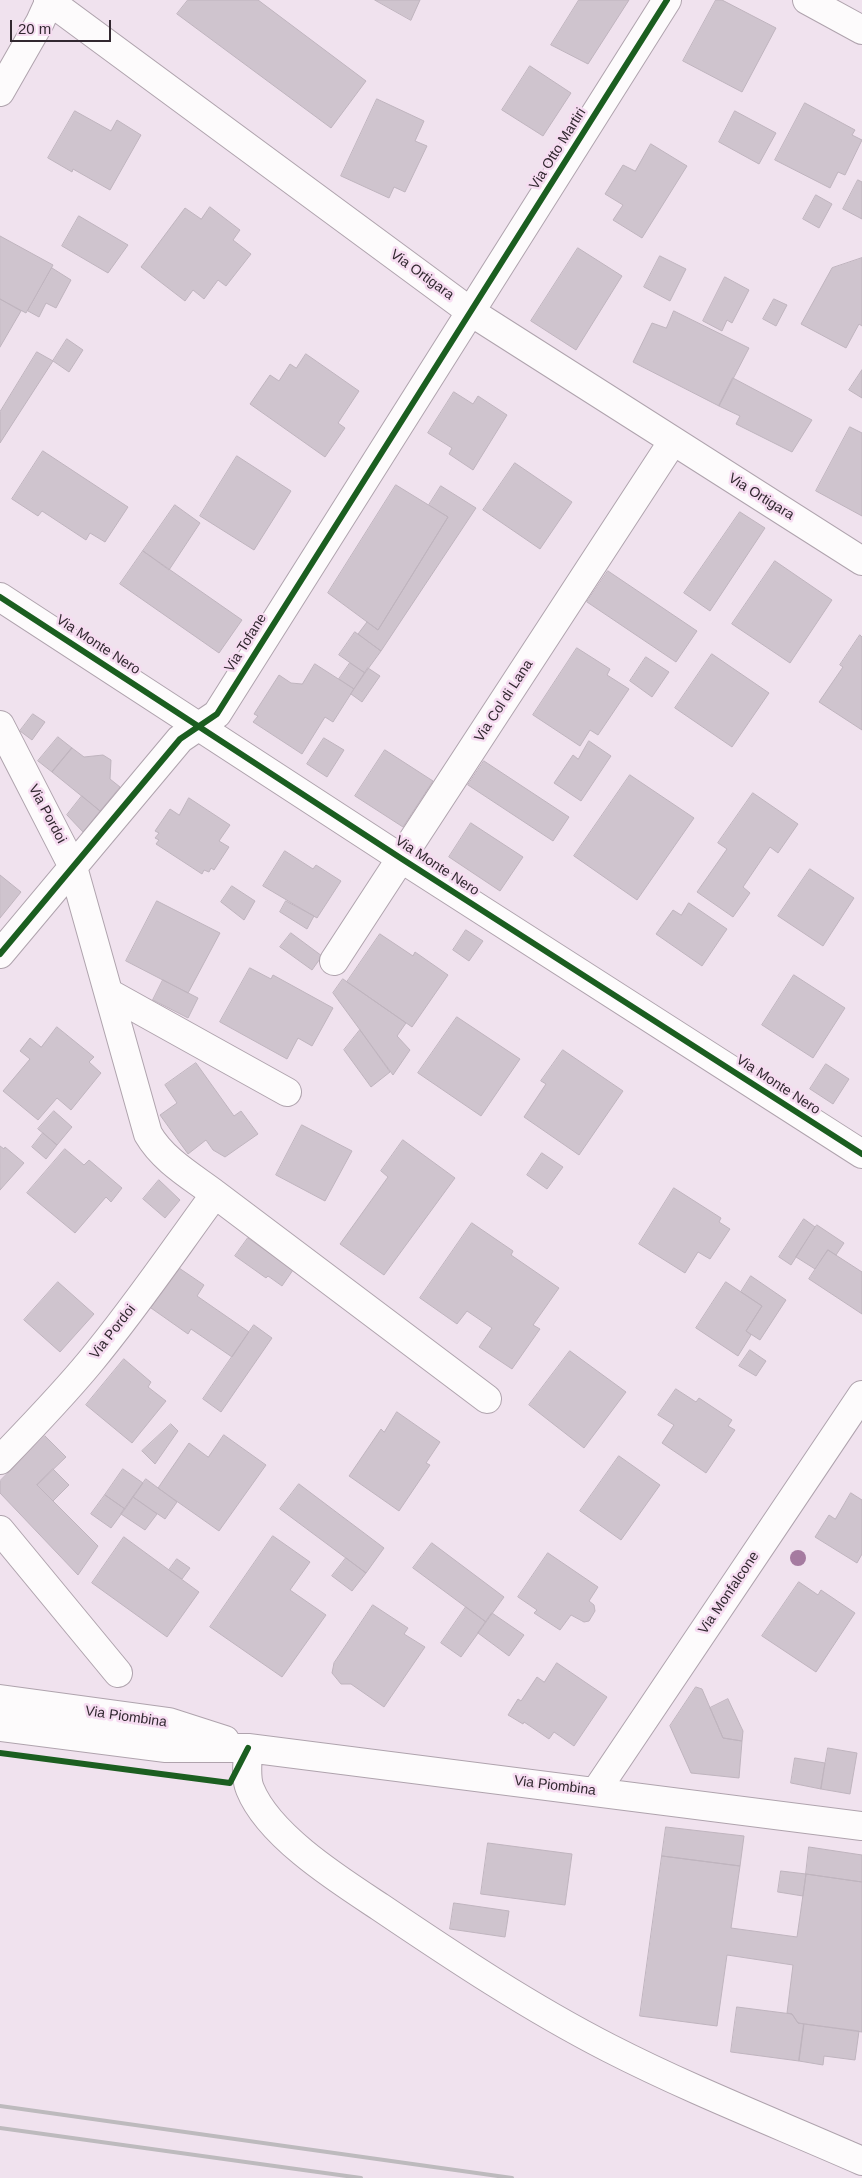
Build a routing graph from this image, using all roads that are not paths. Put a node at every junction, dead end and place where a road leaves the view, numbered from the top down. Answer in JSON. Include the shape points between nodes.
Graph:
{"nodes":[{"id":1,"x":49,"y":0,"type":"edge"},
{"id":2,"x":667,"y":0,"type":"edge"},
{"id":3,"x":807,"y":0,"type":"edge"},
{"id":4,"x":862,"y":30,"type":"edge"},
{"id":5,"x":0,"y":92,"type":"edge"},
{"id":6,"x":471,"y":312,"type":"junction"},
{"id":7,"x":673,"y":441,"type":"junction"},
{"id":8,"x":862,"y":561,"type":"edge"},
{"id":9,"x":0,"y":597,"type":"edge"},
{"id":10,"x":0,"y":725,"type":"edge"},
{"id":11,"x":199,"y":725,"type":"junction"},
{"id":12,"x":402,"y":859,"type":"junction"},
{"id":13,"x":73,"y":866,"type":"junction"},
{"id":14,"x":0,"y":954,"type":"edge"},
{"id":15,"x":334,"y":961,"type":"dead end"},
{"id":16,"x":109,"y":993,"type":"junction"},
{"id":17,"x":287,"y":1092,"type":"dead end"},
{"id":18,"x":862,"y":1154,"type":"edge"},
{"id":19,"x":215,"y":1194,"type":"junction"},
{"id":20,"x":862,"y":1395,"type":"edge"},
{"id":21,"x":487,"y":1399,"type":"dead end"},
{"id":22,"x":0,"y":1460,"type":"edge"},
{"id":23,"x":0,"y":1530,"type":"edge"},
{"id":24,"x":118,"y":1673,"type":"dead end"},
{"id":25,"x":0,"y":1699,"type":"edge"},
{"id":26,"x":0,"y":1727,"type":"edge"},
{"id":27,"x":248,"y":1748,"type":"junction"},
{"id":28,"x":596,"y":1791,"type":"junction"},
{"id":29,"x":862,"y":1826,"type":"edge"},
{"id":30,"x":862,"y":2161,"type":"edge"}],
"edges":[{"from":1,"to":5,"type":"street"},
{"from":1,"to":6,"type":"street","name":"Via Ortigara"},
{"from":2,"to":6,"type":"street","name":"Via Otto Martiri"},
{"from":3,"to":4,"type":"street"},
{"from":6,"to":7,"type":"street","name":"Via Ortigara"},
{"from":6,"to":11,"type":"street","name":"Via Tofane","via":[[217,714]]},
{"from":7,"to":8,"type":"street","name":"Via Ortigara"},
{"from":7,"to":12,"type":"street","name":"Via Col di Lana"},
{"from":9,"to":11,"type":"street","name":"Via Monte Nero"},
{"from":10,"to":13,"type":"street","name":"Via Pordoi"},
{"from":11,"to":12,"type":"street","name":"Via Monte Nero"},
{"from":11,"to":13,"type":"street","name":"Via Tofane","via":[[180,739]]},
{"from":12,"to":15,"type":"street","name":"Via Col di Lana"},
{"from":12,"to":18,"type":"street","name":"Via Monte Nero"},
{"from":13,"to":14,"type":"street","name":"Via Tofane"},
{"from":13,"to":16,"type":"street","name":"Via Pordoi"},
{"from":16,"to":17,"type":"street"},
{"from":16,"to":19,"type":"street","name":"Via Pordoi","via":[[148,1134],[168,1158]]},
{"from":19,"to":21,"type":"street","name":"Via Pordoi"},
{"from":19,"to":22,"type":"street","name":"Via Pordoi","via":[[91,1361]]},
{"from":20,"to":28,"type":"street","name":"Via Monfalcone"},
{"from":23,"to":24,"type":"street"},
{"from":25,"to":27,"type":"street","name":"Via Piombina","via":[[169,1722]]},
{"from":26,"to":27,"type":"street","name":"Via Piombina","via":[[166,1748]]},
{"from":27,"to":28,"type":"street","name":"Via Piombina"},
{"from":27,"to":30,"type":"street","via":[[249,1787],[262,1810],[296,1845],[347,1885],[508,1991],[607,2047]]},
{"from":28,"to":29,"type":"street","name":"Via Piombina"}]}
